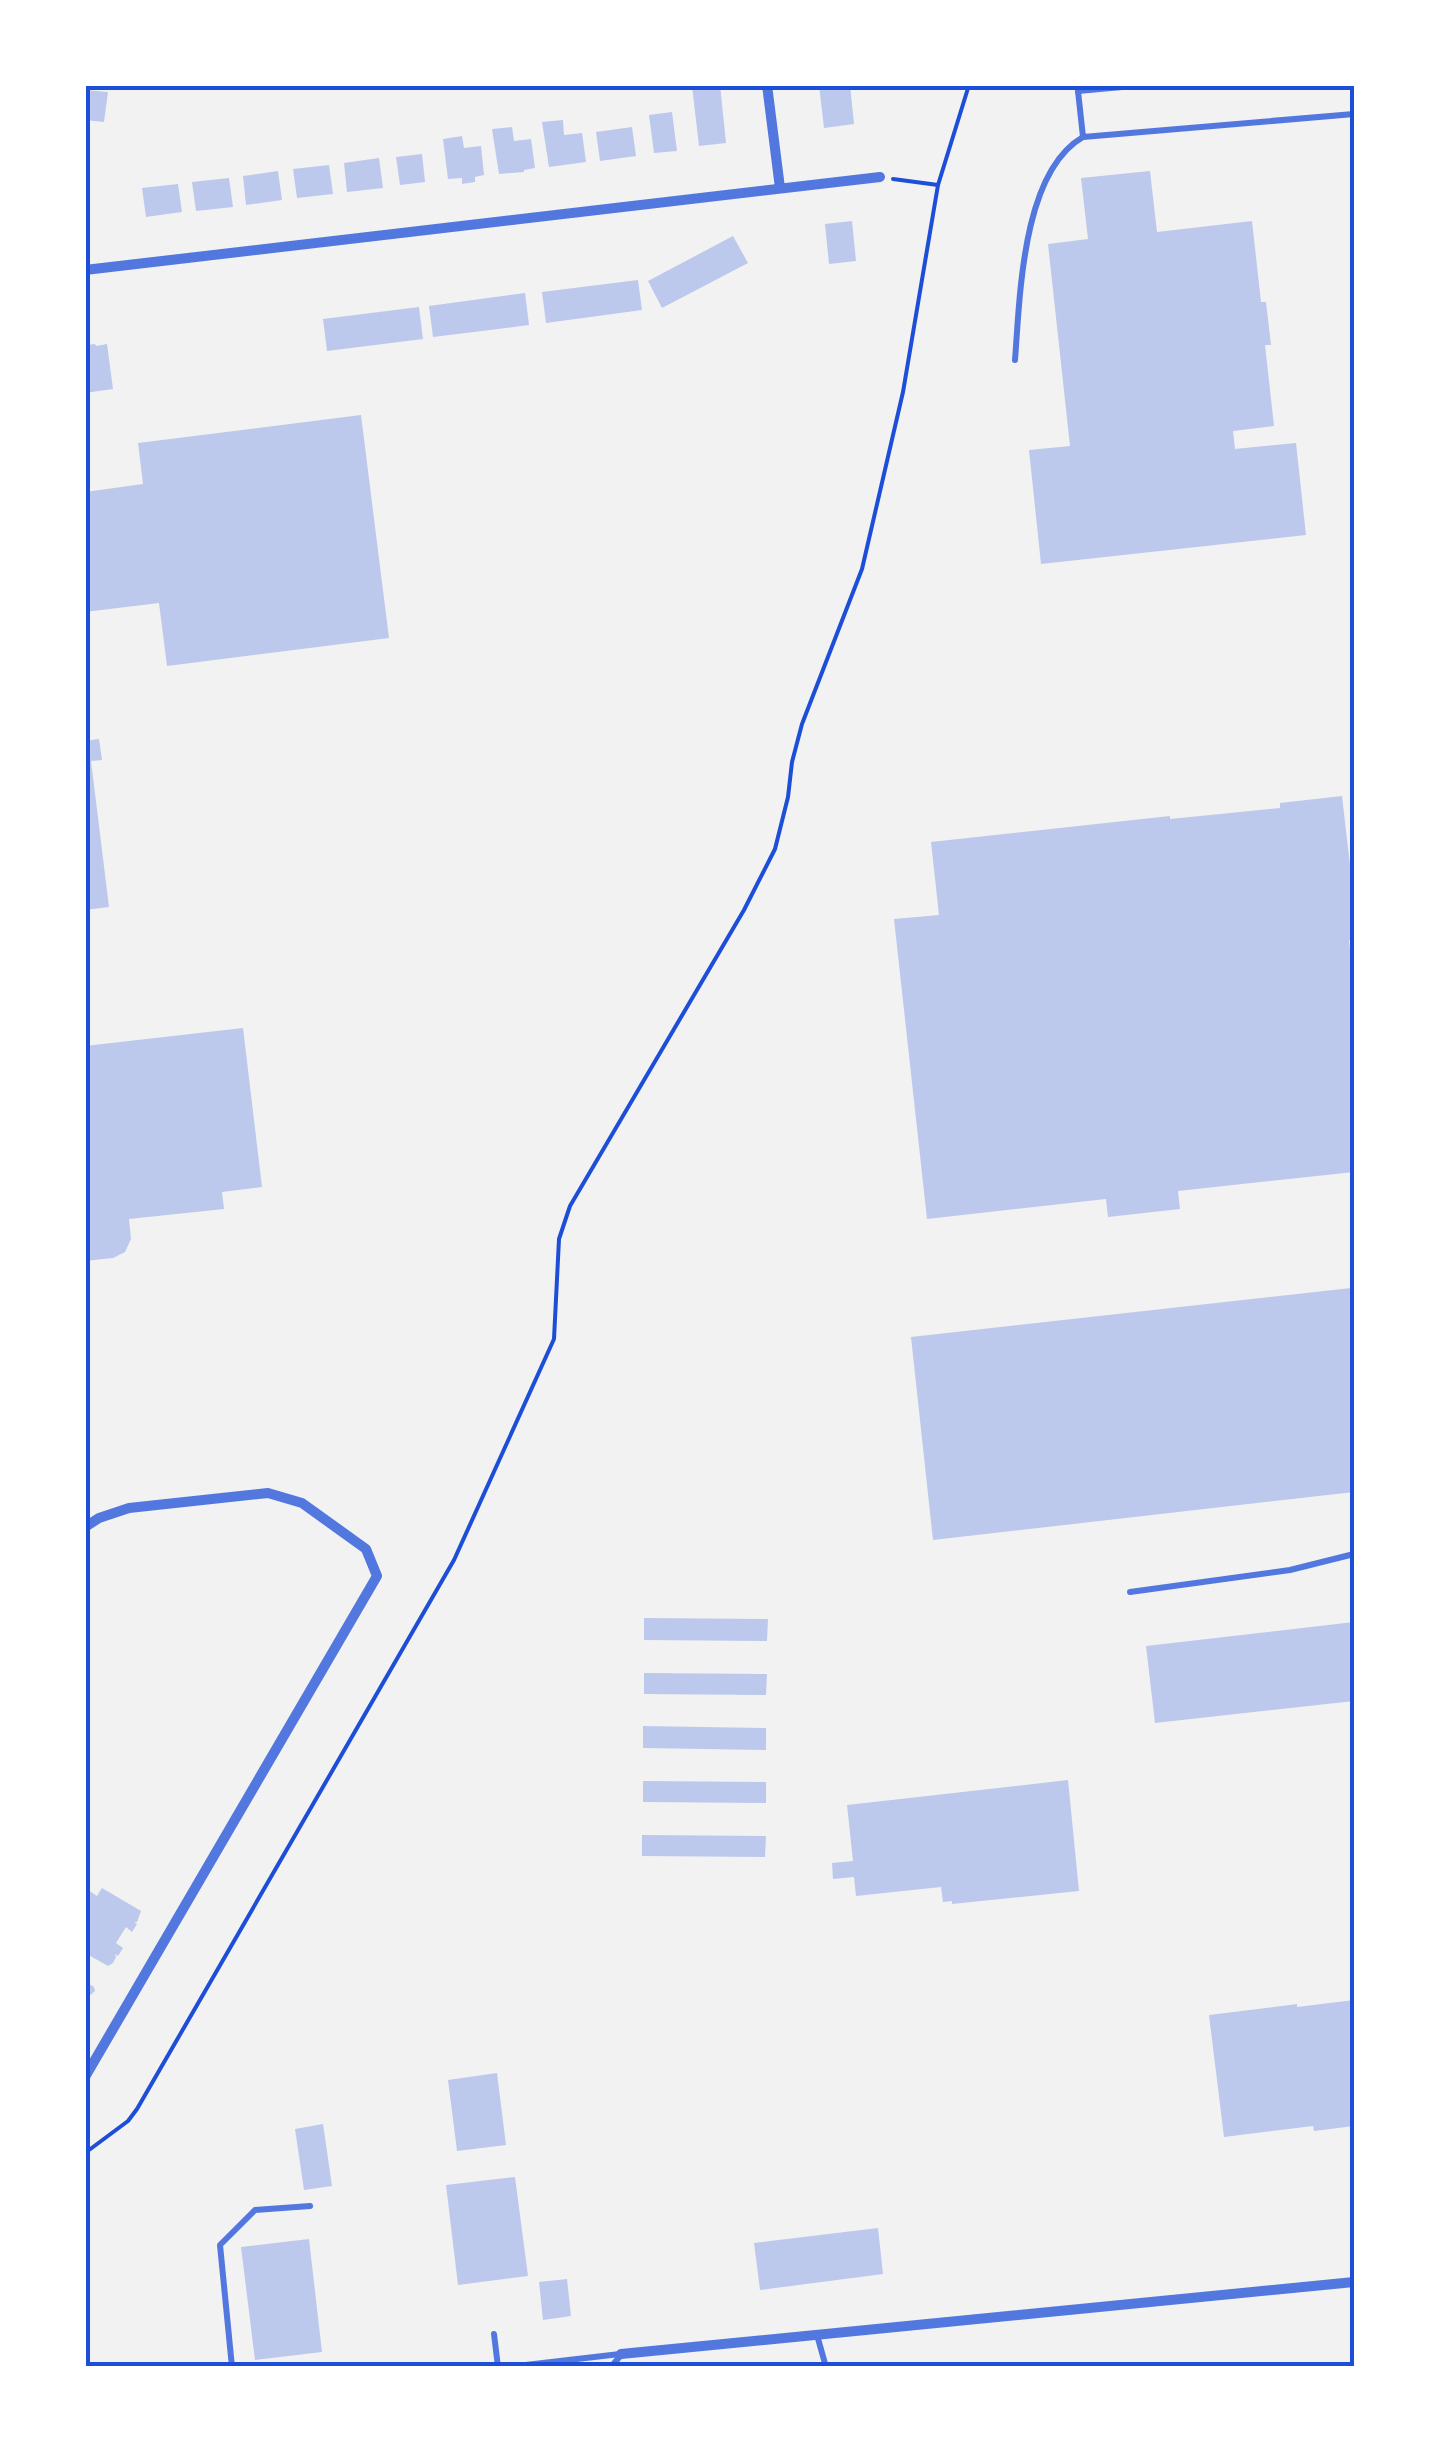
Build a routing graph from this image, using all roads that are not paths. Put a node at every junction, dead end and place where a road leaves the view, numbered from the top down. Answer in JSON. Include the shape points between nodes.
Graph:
{"nodes":[{"id":1,"x":767,"y":85,"type":"edge"},
{"id":2,"x":1144,"y":85,"type":"edge"},
{"id":3,"x":1078,"y":88,"type":"edge"},
{"id":4,"x":1354,"y":114,"type":"edge"},
{"id":5,"x":1083,"y":136,"type":"junction"},
{"id":6,"x":880,"y":177,"type":"road end"},
{"id":7,"x":780,"y":188,"type":"junction"},
{"id":8,"x":85,"y":270,"type":"edge"},
{"id":9,"x":1015,"y":360,"type":"dead end"},
{"id":10,"x":85,"y":1527,"type":"edge"},
{"id":11,"x":1354,"y":1554,"type":"edge"},
{"id":12,"x":1130,"y":1592,"type":"dead end"},
{"id":13,"x":85,"y":2077,"type":"edge"},
{"id":14,"x":310,"y":2206,"type":"dead end"},
{"id":15,"x":1354,"y":2282,"type":"edge"},
{"id":16,"x":494,"y":2334,"type":"dead end"},
{"id":17,"x":816,"y":2335,"type":"junction"},
{"id":18,"x":621,"y":2354,"type":"junction"},
{"id":19,"x":232,"y":2367,"type":"edge"},
{"id":20,"x":498,"y":2367,"type":"edge"},
{"id":21,"x":508,"y":2367,"type":"edge"},
{"id":22,"x":611,"y":2367,"type":"edge"},
{"id":23,"x":826,"y":2367,"type":"edge"}],
"edges":[{"from":1,"to":7,"type":"street"},
{"from":2,"to":3,"type":"lane"},
{"from":3,"to":5,"type":"lane"},
{"from":4,"to":5,"type":"lane"},
{"from":5,"to":9,"type":"lane","via":[[1055,161],[1038,198],[1020,286]]},
{"from":6,"to":7,"type":"street"},
{"from":7,"to":8,"type":"street"},
{"from":10,"to":13,"type":"street","via":[[129,1508],[268,1493],[302,1503],[366,1549],[377,1576]]},
{"from":11,"to":12,"type":"lane","via":[[1290,1570]]},
{"from":14,"to":19,"type":"lane","via":[[255,2210],[220,2245]]},
{"from":15,"to":17,"type":"street"},
{"from":16,"to":20,"type":"lane"},
{"from":17,"to":18,"type":"street"},
{"from":17,"to":23,"type":"lane"},
{"from":18,"to":21,"type":"lane"},
{"from":18,"to":22,"type":"lane"}]}
